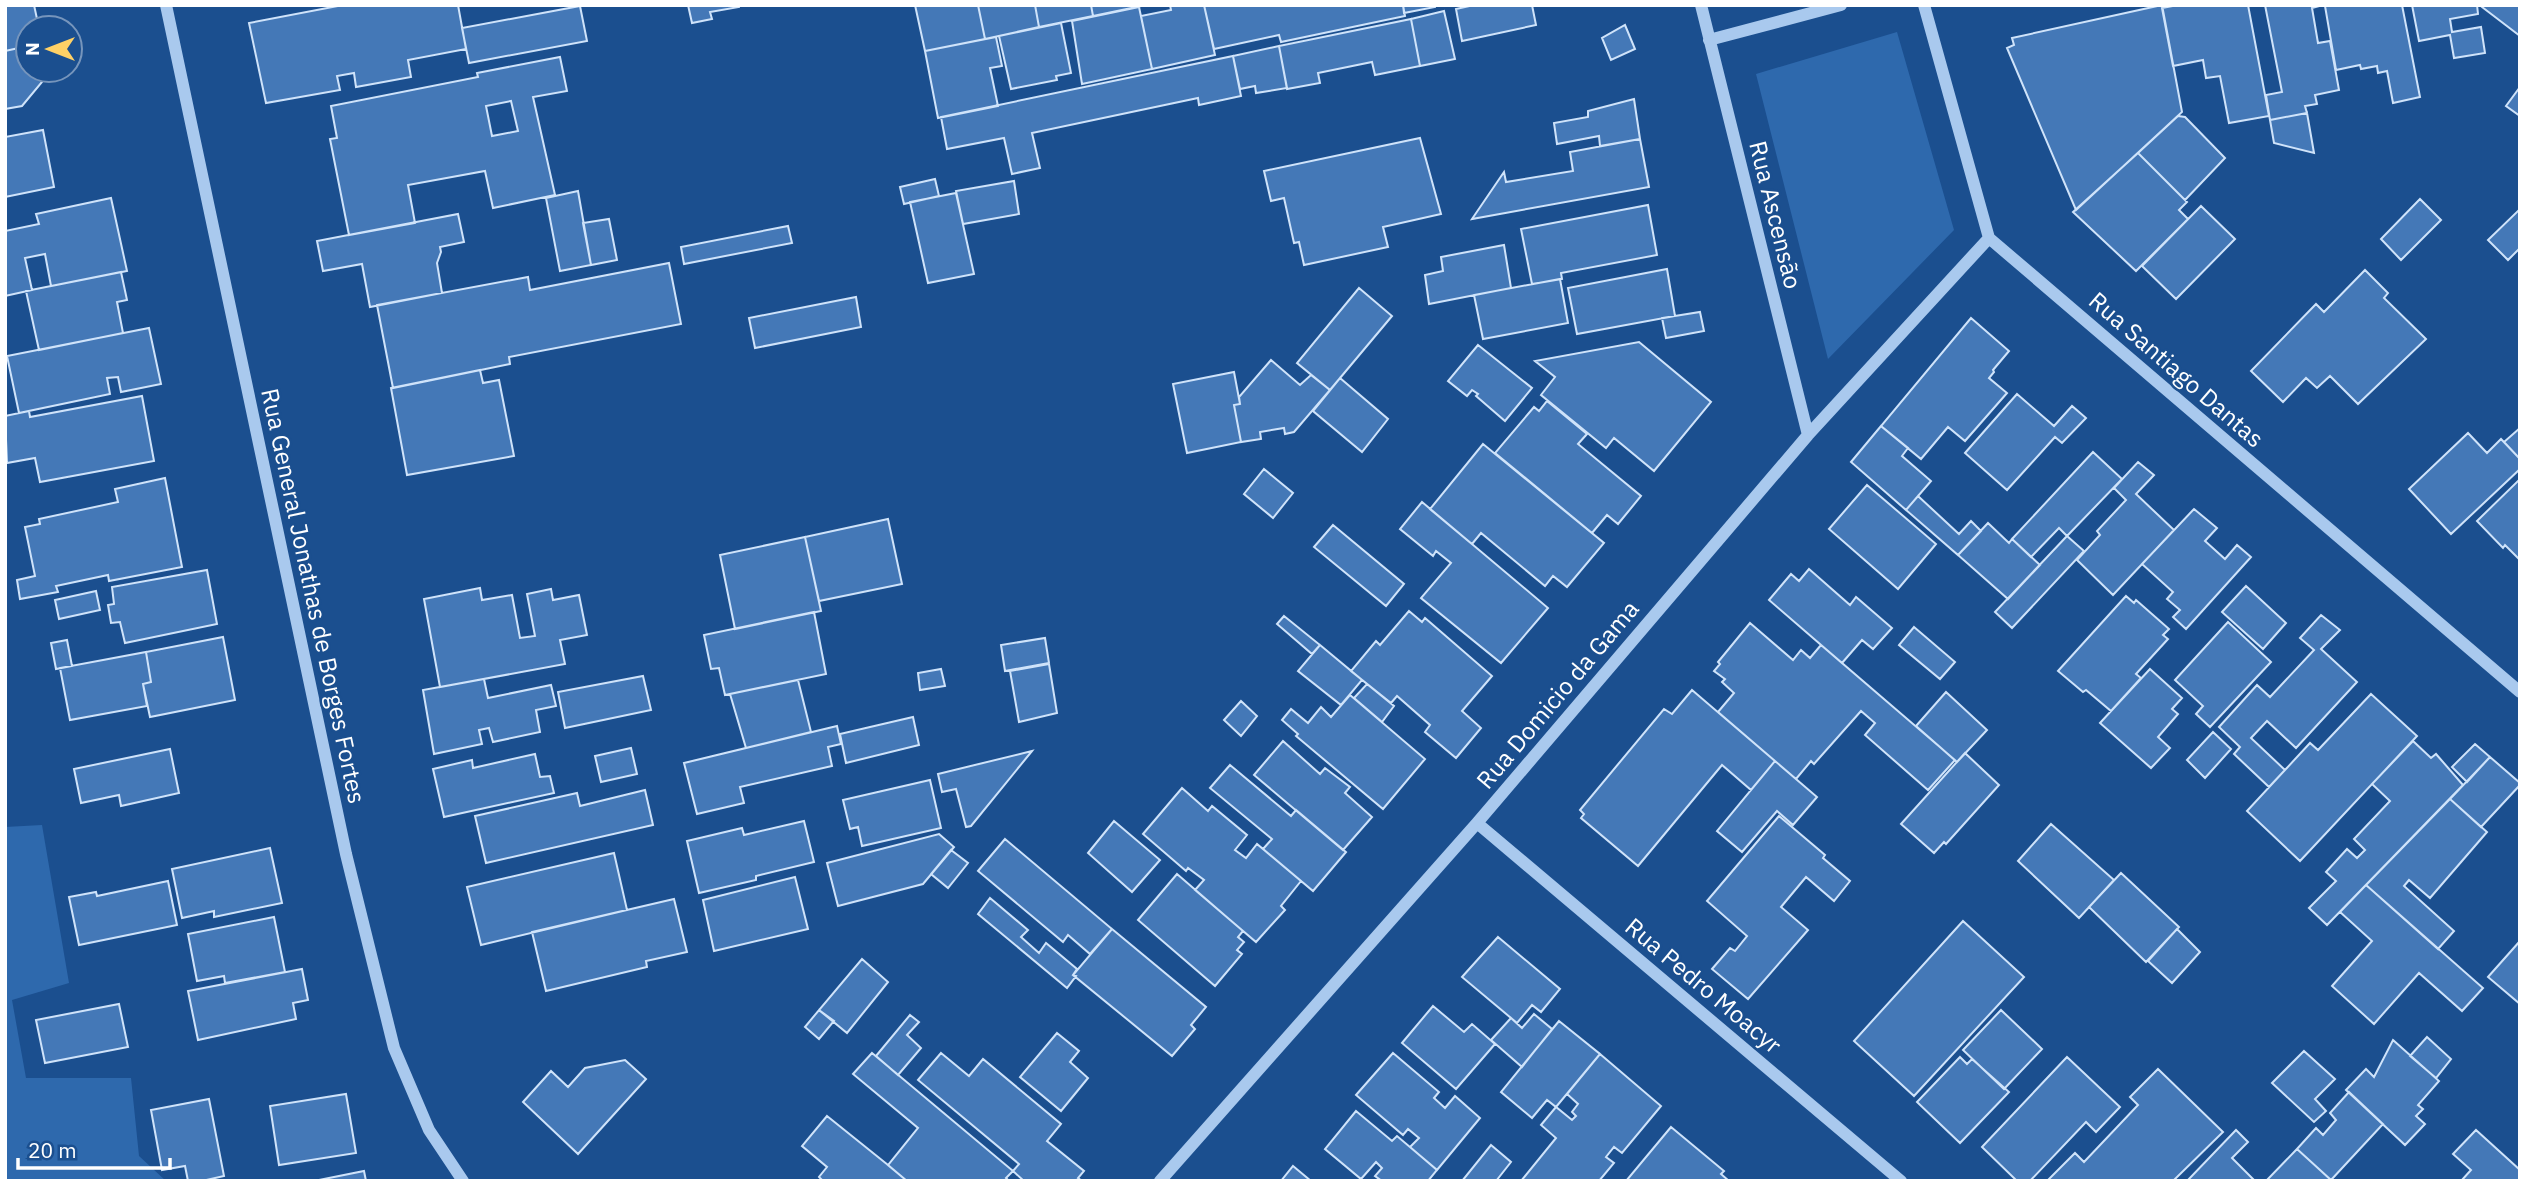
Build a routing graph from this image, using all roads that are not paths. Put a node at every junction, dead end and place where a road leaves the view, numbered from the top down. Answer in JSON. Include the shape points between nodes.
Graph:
{"nodes":[{"id":1,"x":166,"y":5,"type":"edge"},
{"id":2,"x":1700,"y":5,"type":"edge"},
{"id":3,"x":1841,"y":5,"type":"edge"},
{"id":4,"x":1924,"y":5,"type":"edge"},
{"id":5,"x":1709,"y":40,"type":"junction"},
{"id":6,"x":1989,"y":238,"type":"junction"},
{"id":7,"x":1808,"y":435,"type":"junction"},
{"id":8,"x":2520,"y":692,"type":"edge"},
{"id":9,"x":1478,"y":822,"type":"junction"},
{"id":10,"x":463,"y":1181,"type":"edge"},
{"id":11,"x":1160,"y":1181,"type":"edge"},
{"id":12,"x":1901,"y":1181,"type":"edge"}],
"edges":[{"from":1,"to":10,"type":"street","name":"Rua General Jonathas de Borges Fortes","via":[[346,854],[394,1048],[429,1129]]},
{"from":2,"to":5,"type":"street","name":"Rua Ascensão"},
{"from":3,"to":5,"type":"street"},
{"from":4,"to":6,"type":"street"},
{"from":5,"to":7,"type":"street","name":"Rua Ascensão"},
{"from":6,"to":7,"type":"street","name":"Rua Domicio da Gama"},
{"from":6,"to":8,"type":"street","name":"Rua Santiago Dantas"},
{"from":7,"to":9,"type":"street","name":"Rua Domicio da Gama"},
{"from":9,"to":11,"type":"street","name":"Rua Domicio da Gama"},
{"from":9,"to":12,"type":"street","name":"Rua Pedro Moacyr"}]}
